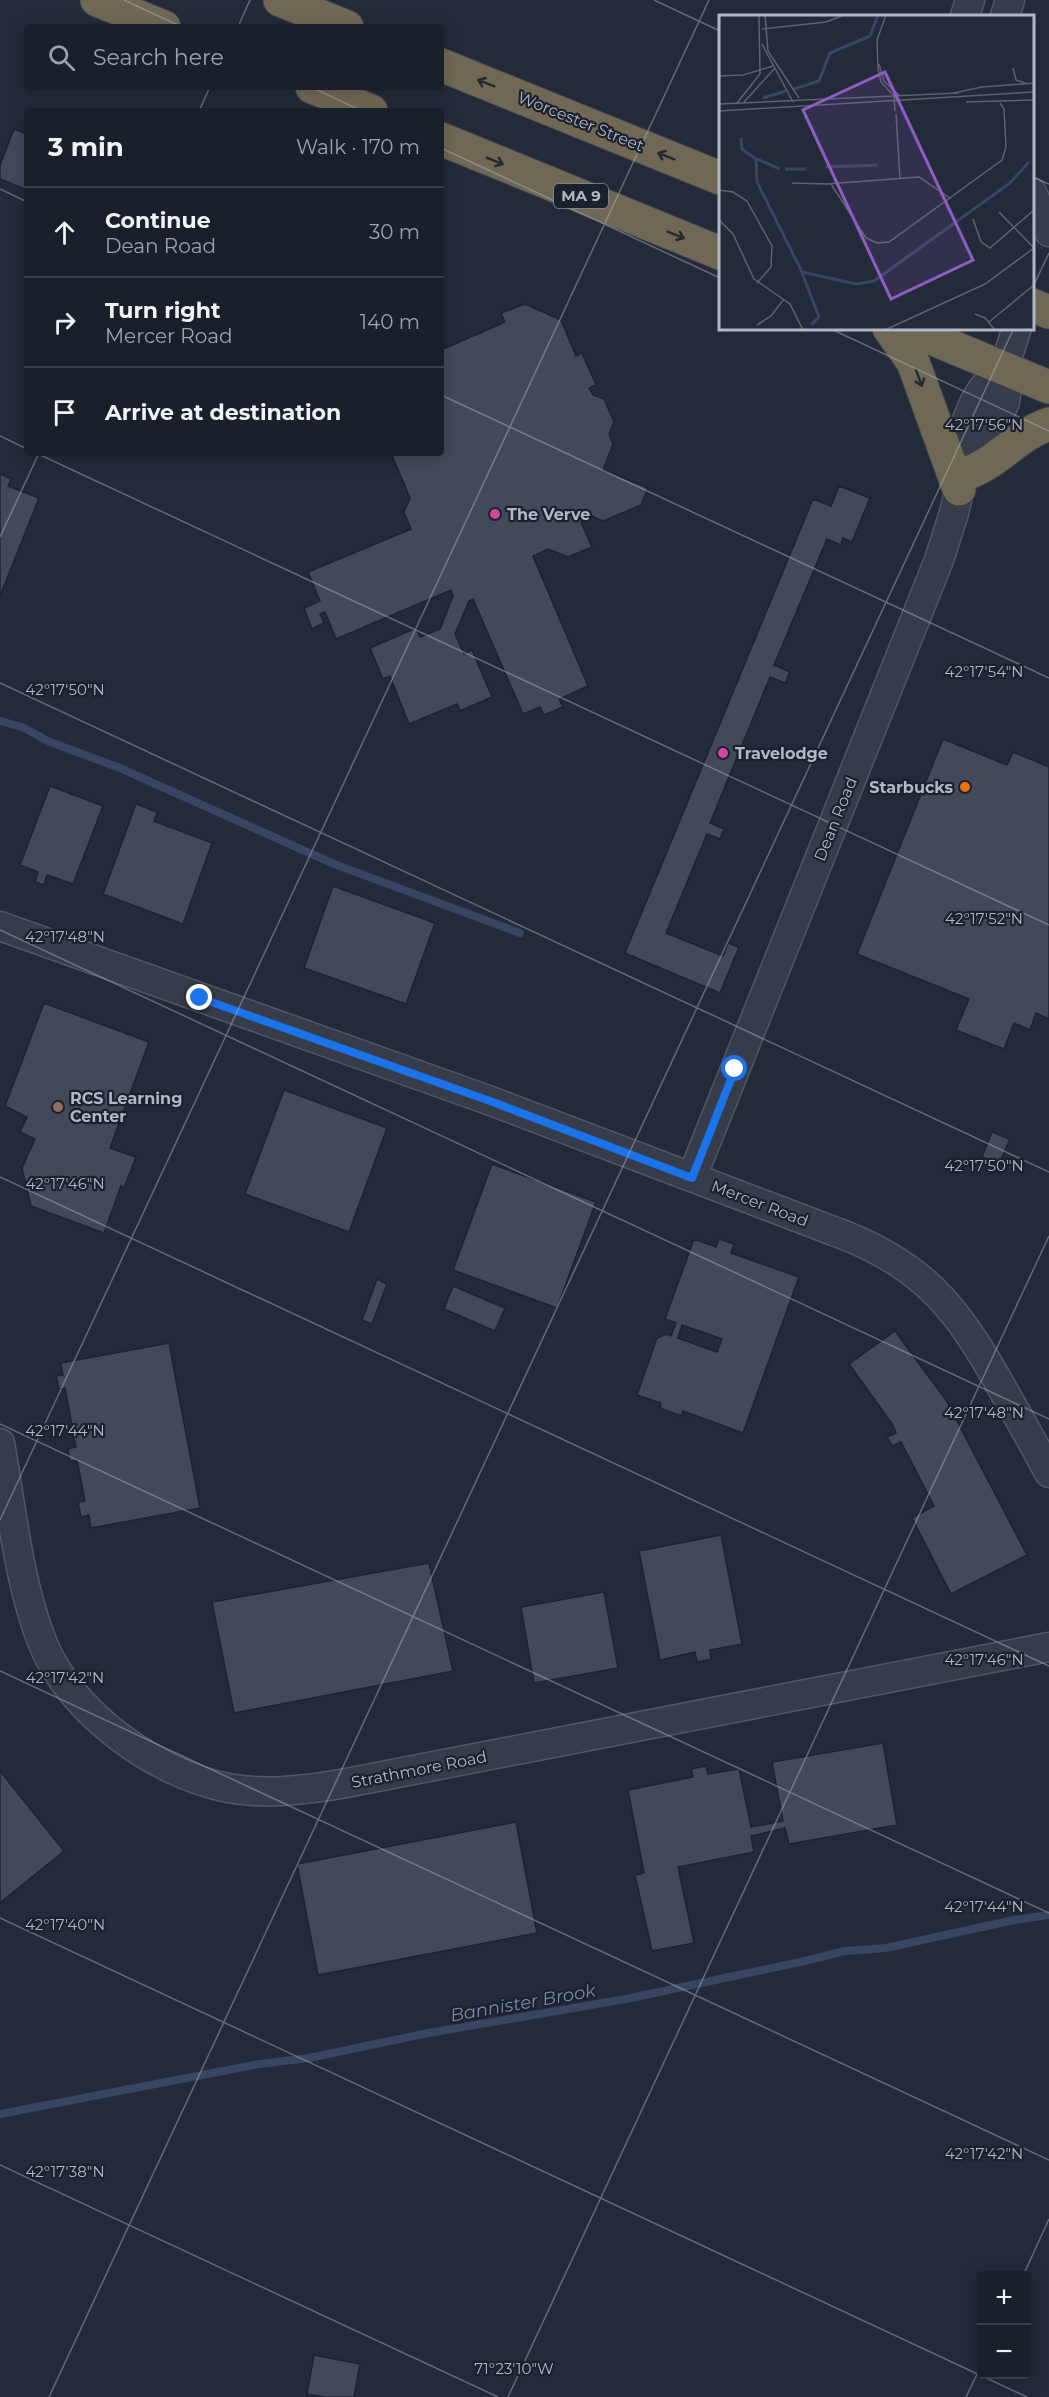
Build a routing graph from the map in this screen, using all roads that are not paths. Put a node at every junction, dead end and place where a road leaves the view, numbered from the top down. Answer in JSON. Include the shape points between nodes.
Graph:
{"nodes":[{"id":1,"x":98,"y":0,"type":"edge"},
{"id":2,"x":280,"y":0,"type":"edge"},
{"id":3,"x":970,"y":0,"type":"edge"},
{"id":4,"x":1010,"y":0,"type":"edge"},
{"id":5,"x":965,"y":15,"type":"edge"},
{"id":6,"x":1005,"y":15,"type":"edge"},
{"id":7,"x":157,"y":24,"type":"edge"},
{"id":8,"x":340,"y":24,"type":"edge"},
{"id":9,"x":444,"y":66,"type":"edge"},
{"id":10,"x":319,"y":90,"type":"edge"},
{"id":11,"x":364,"y":108,"type":"edge"},
{"id":12,"x":444,"y":140,"type":"edge"},
{"id":13,"x":719,"y":178,"type":"edge"},
{"id":14,"x":1034,"y":197,"type":"edge"},
{"id":15,"x":1049,"y":232,"type":"edge"},
{"id":16,"x":719,"y":253,"type":"edge"},
{"id":17,"x":1034,"y":306,"type":"edge"},
{"id":18,"x":1049,"y":312,"type":"edge"},
{"id":19,"x":890,"y":330,"type":"edge"},
{"id":20,"x":912,"y":330,"type":"edge"},
{"id":21,"x":1016,"y":330,"type":"edge"},
{"id":22,"x":1004,"y":368,"type":"junction"},
{"id":23,"x":1049,"y":387,"type":"edge"},
{"id":24,"x":1049,"y":424,"type":"edge"},
{"id":25,"x":963,"y":474,"type":"junction"},
{"id":26,"x":0,"y":926,"type":"edge"},
{"id":27,"x":692,"y":1178,"type":"junction"},
{"id":28,"x":0,"y":1443,"type":"edge"},
{"id":29,"x":1049,"y":1473,"type":"edge"},
{"id":30,"x":1049,"y":1647,"type":"edge"}],
"edges":[{"from":1,"to":7,"type":"highway"},
{"from":2,"to":8,"type":"highway"},
{"from":3,"to":5,"type":"street"},
{"from":4,"to":6,"type":"street"},
{"from":13,"to":9,"type":"highway","name":"Worcester Street","one_way":true},
{"from":10,"to":11,"type":"highway"},
{"from":12,"to":16,"type":"highway","number":"MA 9","one_way":true},
{"from":14,"to":15,"type":"street"},
{"from":17,"to":18,"type":"highway"},
{"from":19,"to":25,"type":"highway","one_way":true,"via":[[913,362]]},
{"from":20,"to":22,"type":"highway"},
{"from":21,"to":22,"type":"street"},
{"from":22,"to":23,"type":"highway"},
{"from":22,"to":25,"type":"street","via":[[1005,402],[981,454]]},
{"from":24,"to":25,"type":"highway","via":[[1027,434],[979,470]]},
{"from":25,"to":27,"type":"street","name":"Dean Road","via":[[939,560]]},
{"from":26,"to":27,"type":"street","name":"Mercer Road","via":[[490,1101]]},
{"from":27,"to":29,"type":"street","name":"Mercer Road","via":[[855,1239],[918,1275],[966,1328]]},
{"from":28,"to":30,"type":"street","name":"Strathmore Road","via":[[33,1617],[60,1675],[103,1723],[130,1746],[162,1765],[227,1788],[262,1792],[341,1784]]}]}
